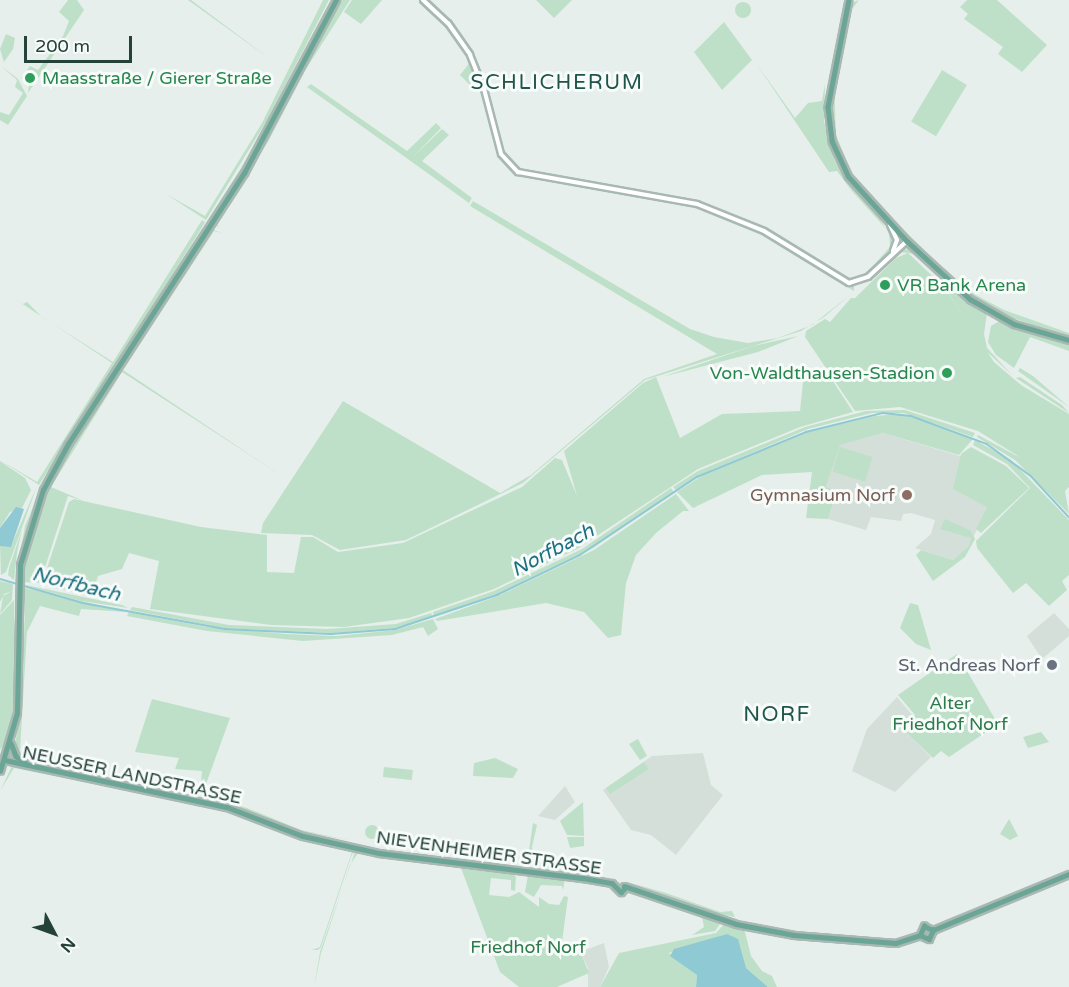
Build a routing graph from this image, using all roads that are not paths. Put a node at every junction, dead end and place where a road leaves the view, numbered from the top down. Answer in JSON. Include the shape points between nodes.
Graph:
{"nodes":[{"id":1,"x":336,"y":0,"type":"edge"},
{"id":2,"x":423,"y":0,"type":"edge"},
{"id":3,"x":849,"y":0,"type":"edge"},
{"id":4,"x":889,"y":222,"type":"junction"},
{"id":5,"x":907,"y":240,"type":"junction"},
{"id":6,"x":891,"y":255,"type":"junction"},
{"id":7,"x":1069,"y":340,"type":"edge"},
{"id":8,"x":11,"y":742,"type":"junction"},
{"id":9,"x":5,"y":760,"type":"junction"},
{"id":10,"x":29,"y":766,"type":"junction"},
{"id":11,"x":0,"y":771,"type":"edge"},
{"id":12,"x":355,"y":848,"type":"joint"},
{"id":13,"x":1069,"y":874,"type":"edge"},
{"id":14,"x":933,"y":930,"type":"junction"},
{"id":15,"x":920,"y":935,"type":"junction"}],
"edges":[{"from":1,"to":8,"type":"main road","via":[[244,173],[55,466],[33,513],[19,572],[19,688]]},
{"from":2,"to":6,"type":"street","via":[[448,23],[473,59],[500,151],[512,169],[683,200],[770,234],[846,282],[866,279]]},
{"from":3,"to":4,"type":"main road","via":[[829,85],[831,135],[851,180]]},
{"from":4,"to":5,"type":"main road"},
{"from":4,"to":6,"type":"street","via":[[897,240]]},
{"from":5,"to":6,"type":"street"},
{"from":5,"to":7,"type":"main road","via":[[979,304],[1014,324]]},
{"from":8,"to":9,"type":"main road"},
{"from":8,"to":10,"type":"main road","via":[[16,756]]},
{"from":9,"to":10,"type":"main road","name":"NEUSSER LANDSTRASSE"},
{"from":9,"to":11,"type":"main road"},
{"from":10,"to":12,"type":"main road","name":"NEUSSER LANDSTRASSE","via":[[227,807],[297,834]]},
{"from":12,"to":15,"type":"main road","name":"NIEVENHEIMER STRASSE","via":[[583,878],[735,923],[794,935],[896,943]]},
{"from":13,"to":14,"type":"main road"},
{"from":14,"to":15,"type":"main road","via":[[924,926]]},
{"from":14,"to":15,"type":"main road","via":[[929,939]]}]}
